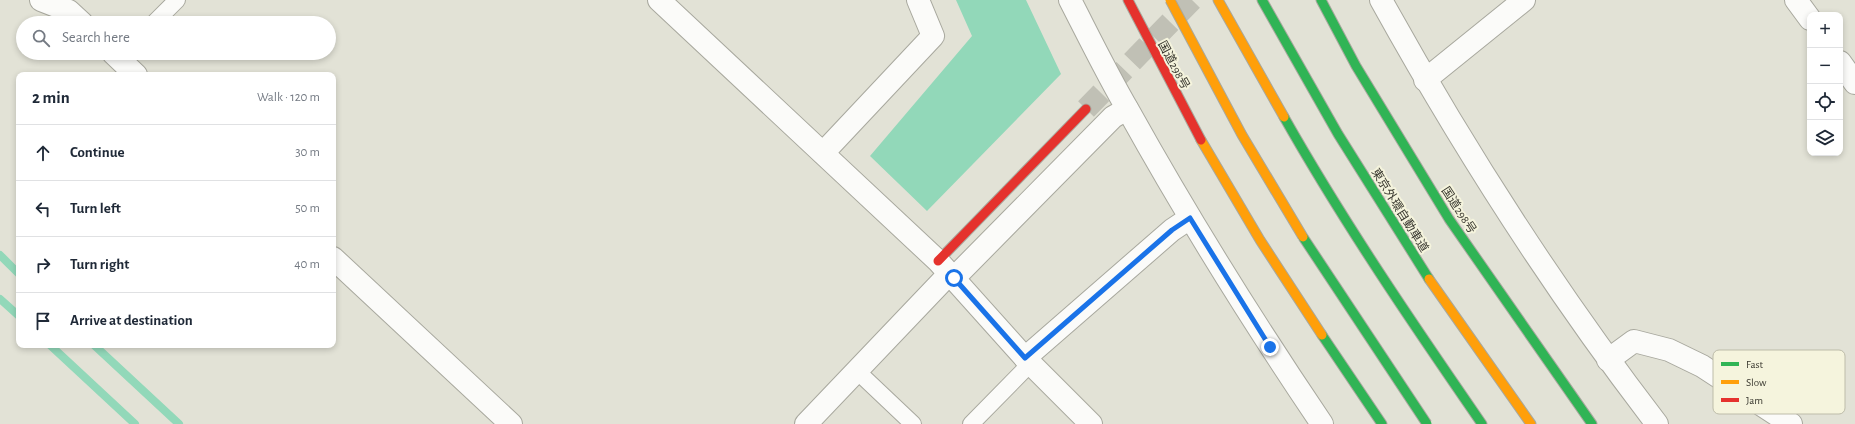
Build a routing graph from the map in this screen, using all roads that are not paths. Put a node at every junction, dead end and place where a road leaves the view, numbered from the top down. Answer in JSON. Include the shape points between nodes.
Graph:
{"nodes":[{"id":1,"x":41,"y":0,"type":"edge"},
{"id":2,"x":177,"y":0,"type":"edge"},
{"id":3,"x":918,"y":0,"type":"edge"},
{"id":4,"x":1070,"y":0,"type":"edge"},
{"id":5,"x":1128,"y":0,"type":"edge"},
{"id":6,"x":1170,"y":0,"type":"edge"},
{"id":7,"x":1218,"y":0,"type":"edge"},
{"id":8,"x":1262,"y":0,"type":"edge"},
{"id":9,"x":1321,"y":0,"type":"edge"},
{"id":10,"x":1381,"y":0,"type":"edge"},
{"id":11,"x":1524,"y":0,"type":"edge"},
{"id":12,"x":1796,"y":0,"type":"edge"},
{"id":13,"x":667,"y":2,"type":"edge"},
{"id":14,"x":1807,"y":15,"type":"edge"},
{"id":15,"x":74,"y":16,"type":"edge"},
{"id":16,"x":161,"y":16,"type":"edge"},
{"id":17,"x":123,"y":60,"type":"edge"},
{"id":18,"x":1843,"y":66,"type":"edge"},
{"id":19,"x":133,"y":72,"type":"edge"},
{"id":20,"x":1425,"y":80,"type":"junction"},
{"id":21,"x":1855,"y":83,"type":"edge"},
{"id":22,"x":1086,"y":109,"type":"tunnel mouth"},
{"id":23,"x":1127,"y":109,"type":"junction"},
{"id":24,"x":824,"y":153,"type":"junction"},
{"id":25,"x":1190,"y":218,"type":"junction"},
{"id":26,"x":336,"y":261,"type":"edge"},
{"id":27,"x":947,"y":271,"type":"junction"},
{"id":28,"x":1028,"y":360,"type":"junction"},
{"id":29,"x":1608,"y":360,"type":"junction"},
{"id":30,"x":856,"y":371,"type":"junction"},
{"id":31,"x":1713,"y":373,"type":"edge"},
{"id":32,"x":1776,"y":414,"type":"edge"},
{"id":33,"x":511,"y":424,"type":"edge"},
{"id":34,"x":806,"y":424,"type":"edge"},
{"id":35,"x":913,"y":424,"type":"edge"},
{"id":36,"x":971,"y":424,"type":"edge"},
{"id":37,"x":1091,"y":424,"type":"edge"},
{"id":38,"x":1322,"y":424,"type":"edge"},
{"id":39,"x":1382,"y":424,"type":"edge"},
{"id":40,"x":1427,"y":424,"type":"edge"},
{"id":41,"x":1482,"y":424,"type":"edge"},
{"id":42,"x":1531,"y":424,"type":"edge"},
{"id":43,"x":1592,"y":424,"type":"edge"},
{"id":44,"x":1657,"y":424,"type":"edge"},
{"id":45,"x":1791,"y":424,"type":"edge"}],
"edges":[{"from":1,"to":15,"type":"street","via":[[69,11]]},
{"from":2,"to":16,"type":"lane"},
{"from":3,"to":24,"type":"street","via":[[934,36]]},
{"from":4,"to":23,"type":"street"},
{"from":5,"to":39,"type":"main road","name":"国道298号","via":[[1222,177],[1315,326]]},
{"from":6,"to":40,"type":"main road","bridge":true,"via":[[1289,214]]},
{"from":7,"to":41,"type":"main road","via":[[1308,160],[1400,305]]},
{"from":8,"to":42,"type":"main road","name":"東京外環自動車道","via":[[1338,134],[1431,283]]},
{"from":9,"to":43,"type":"main road","name":"国道298号","via":[[1356,66],[1449,219]]},
{"from":10,"to":20,"type":"street"},
{"from":11,"to":20,"type":"street"},
{"from":12,"to":14,"type":"street"},
{"from":13,"to":24,"type":"street"},
{"from":17,"to":19,"type":"street"},
{"from":18,"to":21,"type":"street"},
{"from":20,"to":29,"type":"street","via":[[1490,187]]},
{"from":22,"to":27,"type":"main road"},
{"from":23,"to":25,"type":"street"},
{"from":23,"to":27,"type":"street","via":[[1113,118]]},
{"from":24,"to":27,"type":"street"},
{"from":25,"to":28,"type":"street","via":[[1172,230]]},
{"from":25,"to":38,"type":"street","via":[[1270,347]]},
{"from":26,"to":33,"type":"street"},
{"from":27,"to":28,"type":"street"},
{"from":27,"to":30,"type":"street"},
{"from":28,"to":36,"type":"lane"},
{"from":28,"to":37,"type":"street"},
{"from":29,"to":31,"type":"street","via":[[1634,341],[1669,350]]},
{"from":29,"to":44,"type":"street"},
{"from":30,"to":34,"type":"street"},
{"from":30,"to":35,"type":"lane"},
{"from":32,"to":45,"type":"street"}]}
